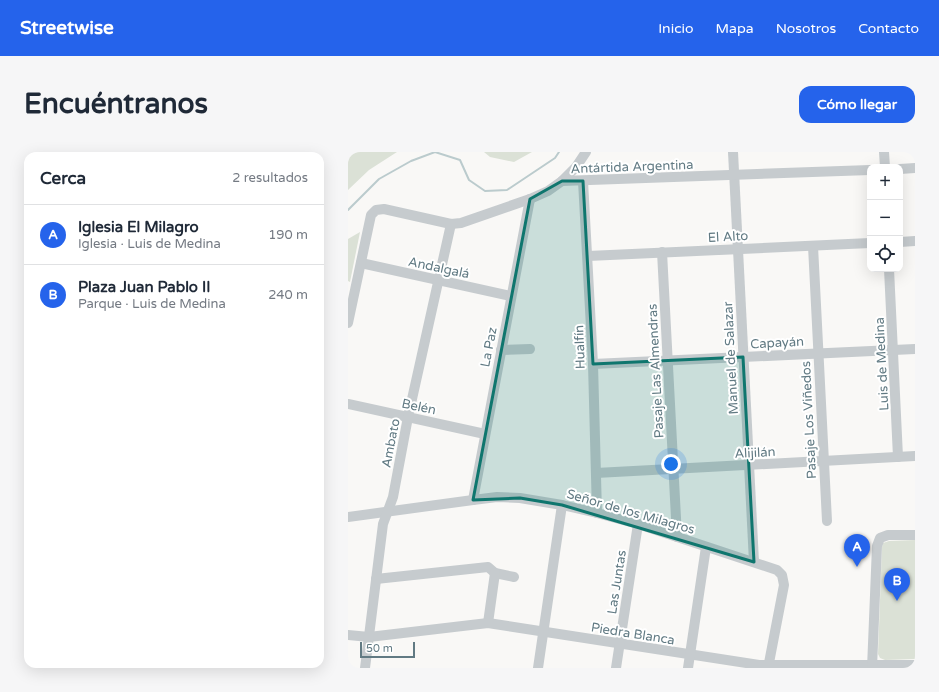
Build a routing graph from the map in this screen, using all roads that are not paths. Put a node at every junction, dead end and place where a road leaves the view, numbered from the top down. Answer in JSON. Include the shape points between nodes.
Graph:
{"nodes":[{"id":1,"x":586,"y":152,"type":"edge"},
{"id":2,"x":733,"y":152,"type":"edge"},
{"id":3,"x":884,"y":152,"type":"edge"},
{"id":4,"x":885,"y":164,"type":"edge"},
{"id":5,"x":915,"y":168,"type":"edge"},
{"id":6,"x":903,"y":169,"type":"edge"},
{"id":7,"x":867,"y":170,"type":"edge"},
{"id":8,"x":734,"y":175,"type":"junction"},
{"id":9,"x":562,"y":181,"type":"junction"},
{"id":10,"x":583,"y":181,"type":"junction"},
{"id":11,"x":530,"y":199,"type":"junction"},
{"id":12,"x":451,"y":224,"type":"junction"},
{"id":13,"x":915,"y":241,"type":"edge"},
{"id":14,"x":903,"y":242,"type":"edge"},
{"id":15,"x":867,"y":243,"type":"edge"},
{"id":16,"x":813,"y":246,"type":"junction"},
{"id":17,"x":738,"y":249,"type":"junction"},
{"id":18,"x":662,"y":252,"type":"junction"},
{"id":19,"x":588,"y":256,"type":"junction"},
{"id":20,"x":361,"y":263,"type":"junction"},
{"id":21,"x":889,"y":272,"type":"edge"},
{"id":22,"x":439,"y":280,"type":"junction"},
{"id":23,"x":352,"y":288,"type":"edge"},
{"id":24,"x":511,"y":296,"type":"junction"},
{"id":25,"x":348,"y":323,"type":"edge"},
{"id":26,"x":915,"y":348,"type":"edge"},
{"id":27,"x":530,"y":349,"type":"dead end"},
{"id":28,"x":501,"y":350,"type":"junction"},
{"id":29,"x":893,"y":350,"type":"junction"},
{"id":30,"x":818,"y":353,"type":"junction"},
{"id":31,"x":743,"y":357,"type":"junction"},
{"id":32,"x":668,"y":361,"type":"junction"},
{"id":33,"x":593,"y":364,"type":"junction"},
{"id":34,"x":348,"y":404,"type":"edge"},
{"id":35,"x":408,"y":417,"type":"junction"},
{"id":36,"x":485,"y":434,"type":"junction"},
{"id":37,"x":915,"y":456,"type":"edge"},
{"id":38,"x":898,"y":457,"type":"junction"},
{"id":39,"x":823,"y":461,"type":"junction"},
{"id":40,"x":748,"y":465,"type":"junction"},
{"id":41,"x":673,"y":469,"type":"junction"},
{"id":42,"x":596,"y":473,"type":"junction"},
{"id":43,"x":473,"y":500,"type":"junction"},
{"id":44,"x":562,"y":505,"type":"junction"},
{"id":45,"x":388,"y":512,"type":"junction"},
{"id":46,"x":597,"y":512,"type":"junction"},
{"id":47,"x":348,"y":517,"type":"edge"},
{"id":48,"x":827,"y":521,"type":"dead end"},
{"id":49,"x":638,"y":524,"type":"junction"},
{"id":50,"x":915,"y":535,"type":"edge"},
{"id":51,"x":677,"y":537,"type":"junction"},
{"id":52,"x":706,"y":546,"type":"junction"},
{"id":53,"x":754,"y":562,"type":"junction"},
{"id":54,"x":495,"y":573,"type":"junction"},
{"id":55,"x":514,"y":577,"type":"dead end"},
{"id":56,"x":376,"y":579,"type":"junction"},
{"id":57,"x":488,"y":623,"type":"junction"},
{"id":58,"x":543,"y":632,"type":"junction"},
{"id":59,"x":348,"y":635,"type":"edge"},
{"id":60,"x":369,"y":637,"type":"junction"},
{"id":61,"x":620,"y":644,"type":"junction"},
{"id":62,"x":690,"y":655,"type":"junction"},
{"id":63,"x":915,"y":665,"type":"edge"},
{"id":64,"x":768,"y":666,"type":"edge"},
{"id":65,"x":872,"y":667,"type":"edge"},
{"id":66,"x":364,"y":668,"type":"edge"},
{"id":67,"x":538,"y":668,"type":"edge"},
{"id":68,"x":616,"y":668,"type":"edge"},
{"id":69,"x":688,"y":668,"type":"edge"}],
"edges":[{"from":1,"to":9,"type":"street"},
{"from":2,"to":8,"type":"street","name":"Manuel de Salazar"},
{"from":3,"to":4,"type":"street"},
{"from":5,"to":6,"type":"street"},
{"from":7,"to":8,"type":"street","name":"Antártida Argentina"},
{"from":8,"to":10,"type":"street","name":"Antártida Argentina"},
{"from":8,"to":17,"type":"street","name":"Manuel de Salazar"},
{"from":9,"to":10,"type":"street","name":"Antártida Argentina"},
{"from":9,"to":11,"type":"street"},
{"from":10,"to":19,"type":"street","name":"Hualfín"},
{"from":11,"to":12,"type":"street","via":[[461,223]]},
{"from":11,"to":24,"type":"street","name":"La Paz"},
{"from":12,"to":20,"type":"street","via":[[384,209],[376,210],[371,215]]},
{"from":12,"to":22,"type":"street","name":"Ambato"},
{"from":13,"to":14,"type":"street"},
{"from":15,"to":16,"type":"street","name":"El Alto"},
{"from":16,"to":17,"type":"street","name":"El Alto"},
{"from":16,"to":30,"type":"street","name":"Pasaje Los Viñedos"},
{"from":17,"to":18,"type":"street","name":"El Alto"},
{"from":17,"to":31,"type":"street","name":"Manuel de Salazar"},
{"from":18,"to":19,"type":"street","name":"El Alto"},
{"from":18,"to":32,"type":"street","name":"Pasaje Las Almendras"},
{"from":19,"to":33,"type":"street","name":"Hualfín"},
{"from":20,"to":22,"type":"street","name":"Andalgalá"},
{"from":20,"to":23,"type":"street"},
{"from":21,"to":29,"type":"street","name":"Luis de Medina"},
{"from":22,"to":24,"type":"street","name":"Andalgalá"},
{"from":22,"to":35,"type":"street","name":"Ambato"},
{"from":23,"to":25,"type":"street"},
{"from":24,"to":28,"type":"street","name":"La Paz"},
{"from":26,"to":29,"type":"street","name":"Capayán"},
{"from":27,"to":28,"type":"street"},
{"from":28,"to":36,"type":"street","name":"La Paz"},
{"from":29,"to":30,"type":"street","name":"Capayán"},
{"from":29,"to":38,"type":"street","name":"Luis de Medina"},
{"from":30,"to":31,"type":"street","name":"Capayán"},
{"from":30,"to":39,"type":"street","name":"Pasaje Los Viñedos"},
{"from":31,"to":32,"type":"street","name":"Capayán"},
{"from":31,"to":40,"type":"street","name":"Manuel de Salazar"},
{"from":32,"to":33,"type":"street","name":"Capayán"},
{"from":32,"to":41,"type":"street","name":"Pasaje Las Almendras"},
{"from":33,"to":42,"type":"street","name":"Hualfín"},
{"from":34,"to":35,"type":"street","name":"Belén"},
{"from":35,"to":36,"type":"street","name":"Belén"},
{"from":35,"to":45,"type":"street","name":"Ambato"},
{"from":36,"to":43,"type":"street","name":"La Paz"},
{"from":37,"to":38,"type":"street","name":"Alijilán"},
{"from":38,"to":39,"type":"street","name":"Alijilán"},
{"from":39,"to":40,"type":"street","name":"Alijilán"},
{"from":39,"to":48,"type":"street","name":"Pasaje Los Viñedos"},
{"from":40,"to":41,"type":"street","name":"Alijilán"},
{"from":40,"to":53,"type":"street","name":"Manuel de Salazar"},
{"from":41,"to":42,"type":"street","name":"Alijilán"},
{"from":41,"to":51,"type":"street","name":"Pasaje Las Almendras"},
{"from":42,"to":46,"type":"street","name":"Hualfín"},
{"from":43,"to":44,"type":"street","name":"Señor de los Milagros","via":[[520,498]]},
{"from":43,"to":45,"type":"street","name":"Señor de los Milagros"},
{"from":44,"to":46,"type":"street","name":"Señor de los Milagros"},
{"from":44,"to":58,"type":"street"},
{"from":45,"to":47,"type":"street","name":"Señor de los Milagros"},
{"from":45,"to":56,"type":"street","name":"Ambato","via":[[383,524]]},
{"from":46,"to":49,"type":"street","name":"Señor de los Milagros"},
{"from":49,"to":51,"type":"street","name":"Señor de los Milagros"},
{"from":49,"to":61,"type":"street","name":"Las Juntas"},
{"from":50,"to":65,"type":"street","via":[[888,535],[880,538],[876,546]]},
{"from":51,"to":52,"type":"street","name":"Señor de los Milagros"},
{"from":52,"to":53,"type":"street","name":"Señor de los Milagros"},
{"from":52,"to":62,"type":"street"},
{"from":53,"to":64,"type":"street","name":"Señor de los Milagros","via":[[777,570],[782,575],[784,585]]},
{"from":54,"to":55,"type":"street"},
{"from":54,"to":56,"type":"street","via":[[488,567]]},
{"from":54,"to":57,"type":"street"},
{"from":56,"to":60,"type":"street","name":"Ambato"},
{"from":57,"to":58,"type":"street","name":"Piedra Blanca"},
{"from":57,"to":60,"type":"street","name":"Piedra Blanca"},
{"from":58,"to":61,"type":"street","name":"Piedra Blanca"},
{"from":58,"to":67,"type":"street"},
{"from":59,"to":60,"type":"street","name":"Piedra Blanca"},
{"from":60,"to":66,"type":"street","name":"Ambato"},
{"from":61,"to":62,"type":"street","name":"Piedra Blanca"},
{"from":61,"to":68,"type":"street","name":"Las Juntas"},
{"from":62,"to":64,"type":"street","name":"Piedra Blanca"},
{"from":62,"to":69,"type":"street"},
{"from":63,"to":65,"type":"street","name":"Piedra Blanca"},
{"from":64,"to":65,"type":"street","name":"Piedra Blanca"}]}
